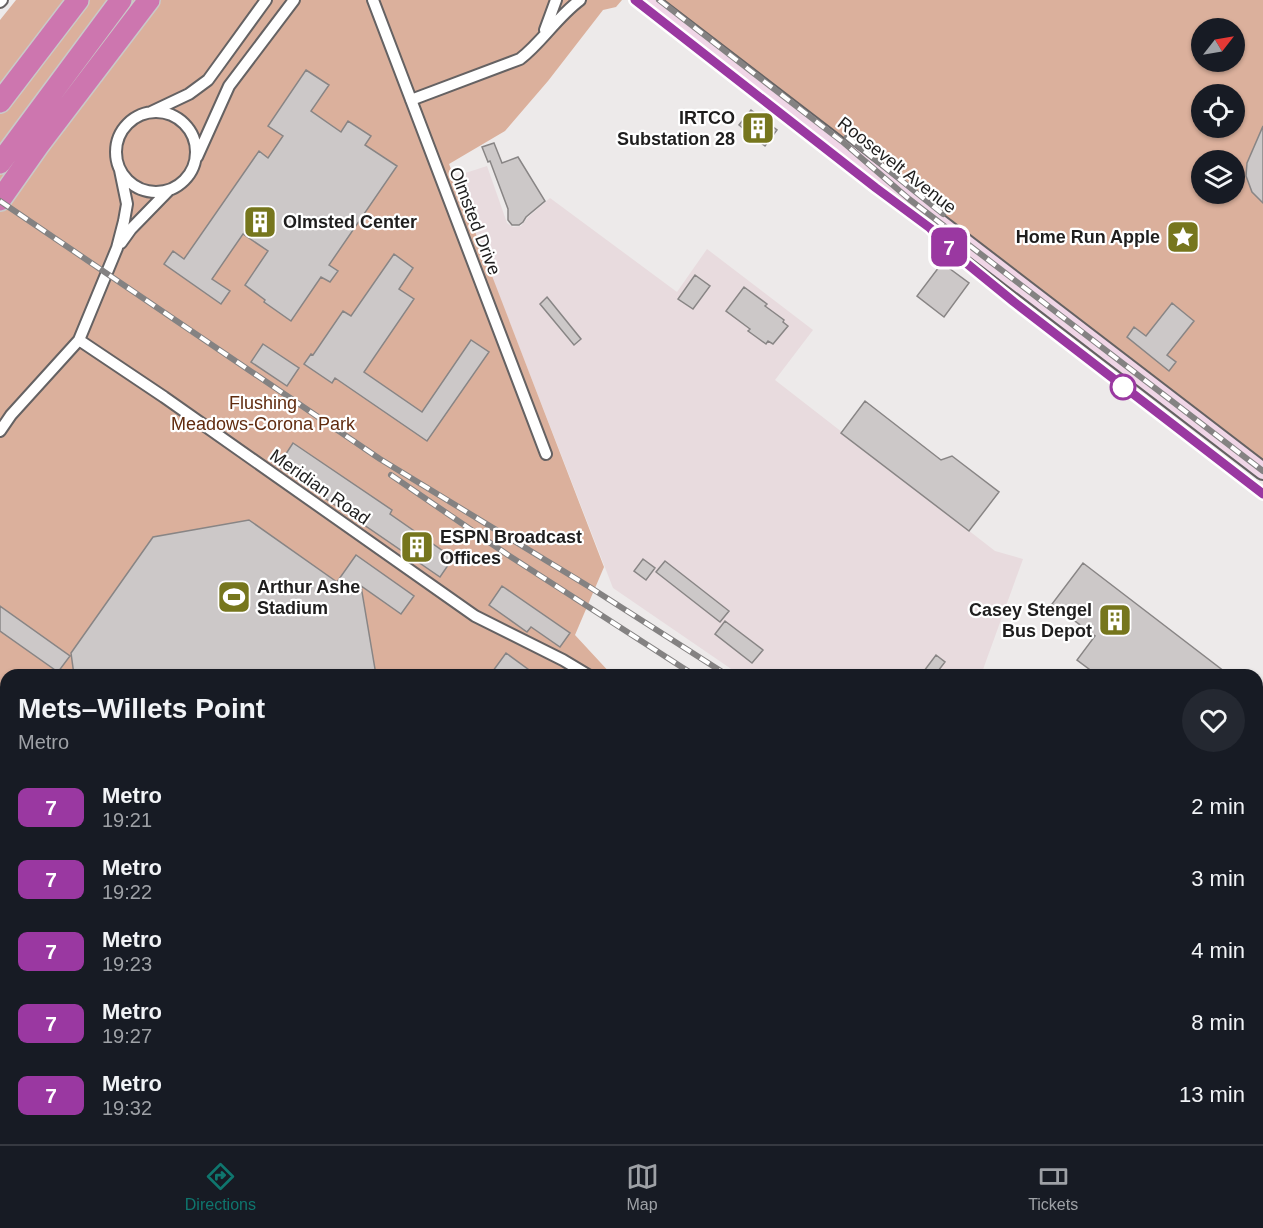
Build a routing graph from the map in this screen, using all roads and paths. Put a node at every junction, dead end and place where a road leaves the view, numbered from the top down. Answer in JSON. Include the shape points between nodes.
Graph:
{"nodes":[{"id":1,"x":78,"y":0,"type":"edge"},
{"id":2,"x":121,"y":0,"type":"edge"},
{"id":3,"x":149,"y":0,"type":"edge"},
{"id":4,"x":266,"y":0,"type":"edge"},
{"id":5,"x":294,"y":0,"type":"edge"},
{"id":6,"x":373,"y":0,"type":"edge"},
{"id":7,"x":556,"y":0,"type":"edge"},
{"id":8,"x":579,"y":0,"type":"edge"},
{"id":9,"x":649,"y":0,"type":"edge"},
{"id":10,"x":543,"y":35,"type":"junction"},
{"id":11,"x":411,"y":100,"type":"junction"},
{"id":12,"x":0,"y":102,"type":"edge"},
{"id":13,"x":150,"y":112,"type":"junction"},
{"id":14,"x":0,"y":163,"type":"edge"},
{"id":15,"x":194,"y":163,"type":"junction"},
{"id":16,"x":120,"y":170,"type":"junction"},
{"id":17,"x":170,"y":190,"type":"junction"},
{"id":18,"x":2,"y":197,"type":"edge"},
{"id":19,"x":117,"y":248,"type":"junction"},
{"id":20,"x":79,"y":340,"type":"junction"},
{"id":21,"x":0,"y":431,"type":"edge"},
{"id":22,"x":546,"y":453,"type":"dead end"},
{"id":23,"x":1263,"y":471,"type":"edge"},
{"id":24,"x":578,"y":669,"type":"edge"}],
"edges":[{"from":1,"to":12,"type":"highway"},
{"from":2,"to":14,"type":"highway"},
{"from":3,"to":18,"type":"highway"},
{"from":4,"to":13,"type":"street","via":[[207,80]]},
{"from":5,"to":15,"type":"street","via":[[229,86]]},
{"from":6,"to":11,"type":"street","name":"Olmsted Drive"},
{"from":7,"to":10,"type":"street"},
{"from":8,"to":10,"type":"street"},
{"from":9,"to":23,"type":"main road","name":"Roosevelt Avenue"},
{"from":10,"to":11,"type":"street","via":[[532,49],[511,63]]},
{"from":11,"to":22,"type":"street","name":"Olmsted Drive"},
{"from":13,"to":15,"type":"street","via":[[176,117],[187,127],[195,145]]},
{"from":13,"to":16,"type":"street","via":[[132,120],[122,132],[116,148]]},
{"from":15,"to":17,"type":"street","via":[[187,177]]},
{"from":16,"to":17,"type":"street","via":[[127,180],[144,190]]},
{"from":16,"to":19,"type":"street","via":[[127,204]]},
{"from":17,"to":19,"type":"street"},
{"from":19,"to":20,"type":"street"},
{"from":20,"to":21,"type":"street"},
{"from":20,"to":24,"type":"street","name":"Meridian Road","via":[[475,616]]}]}
